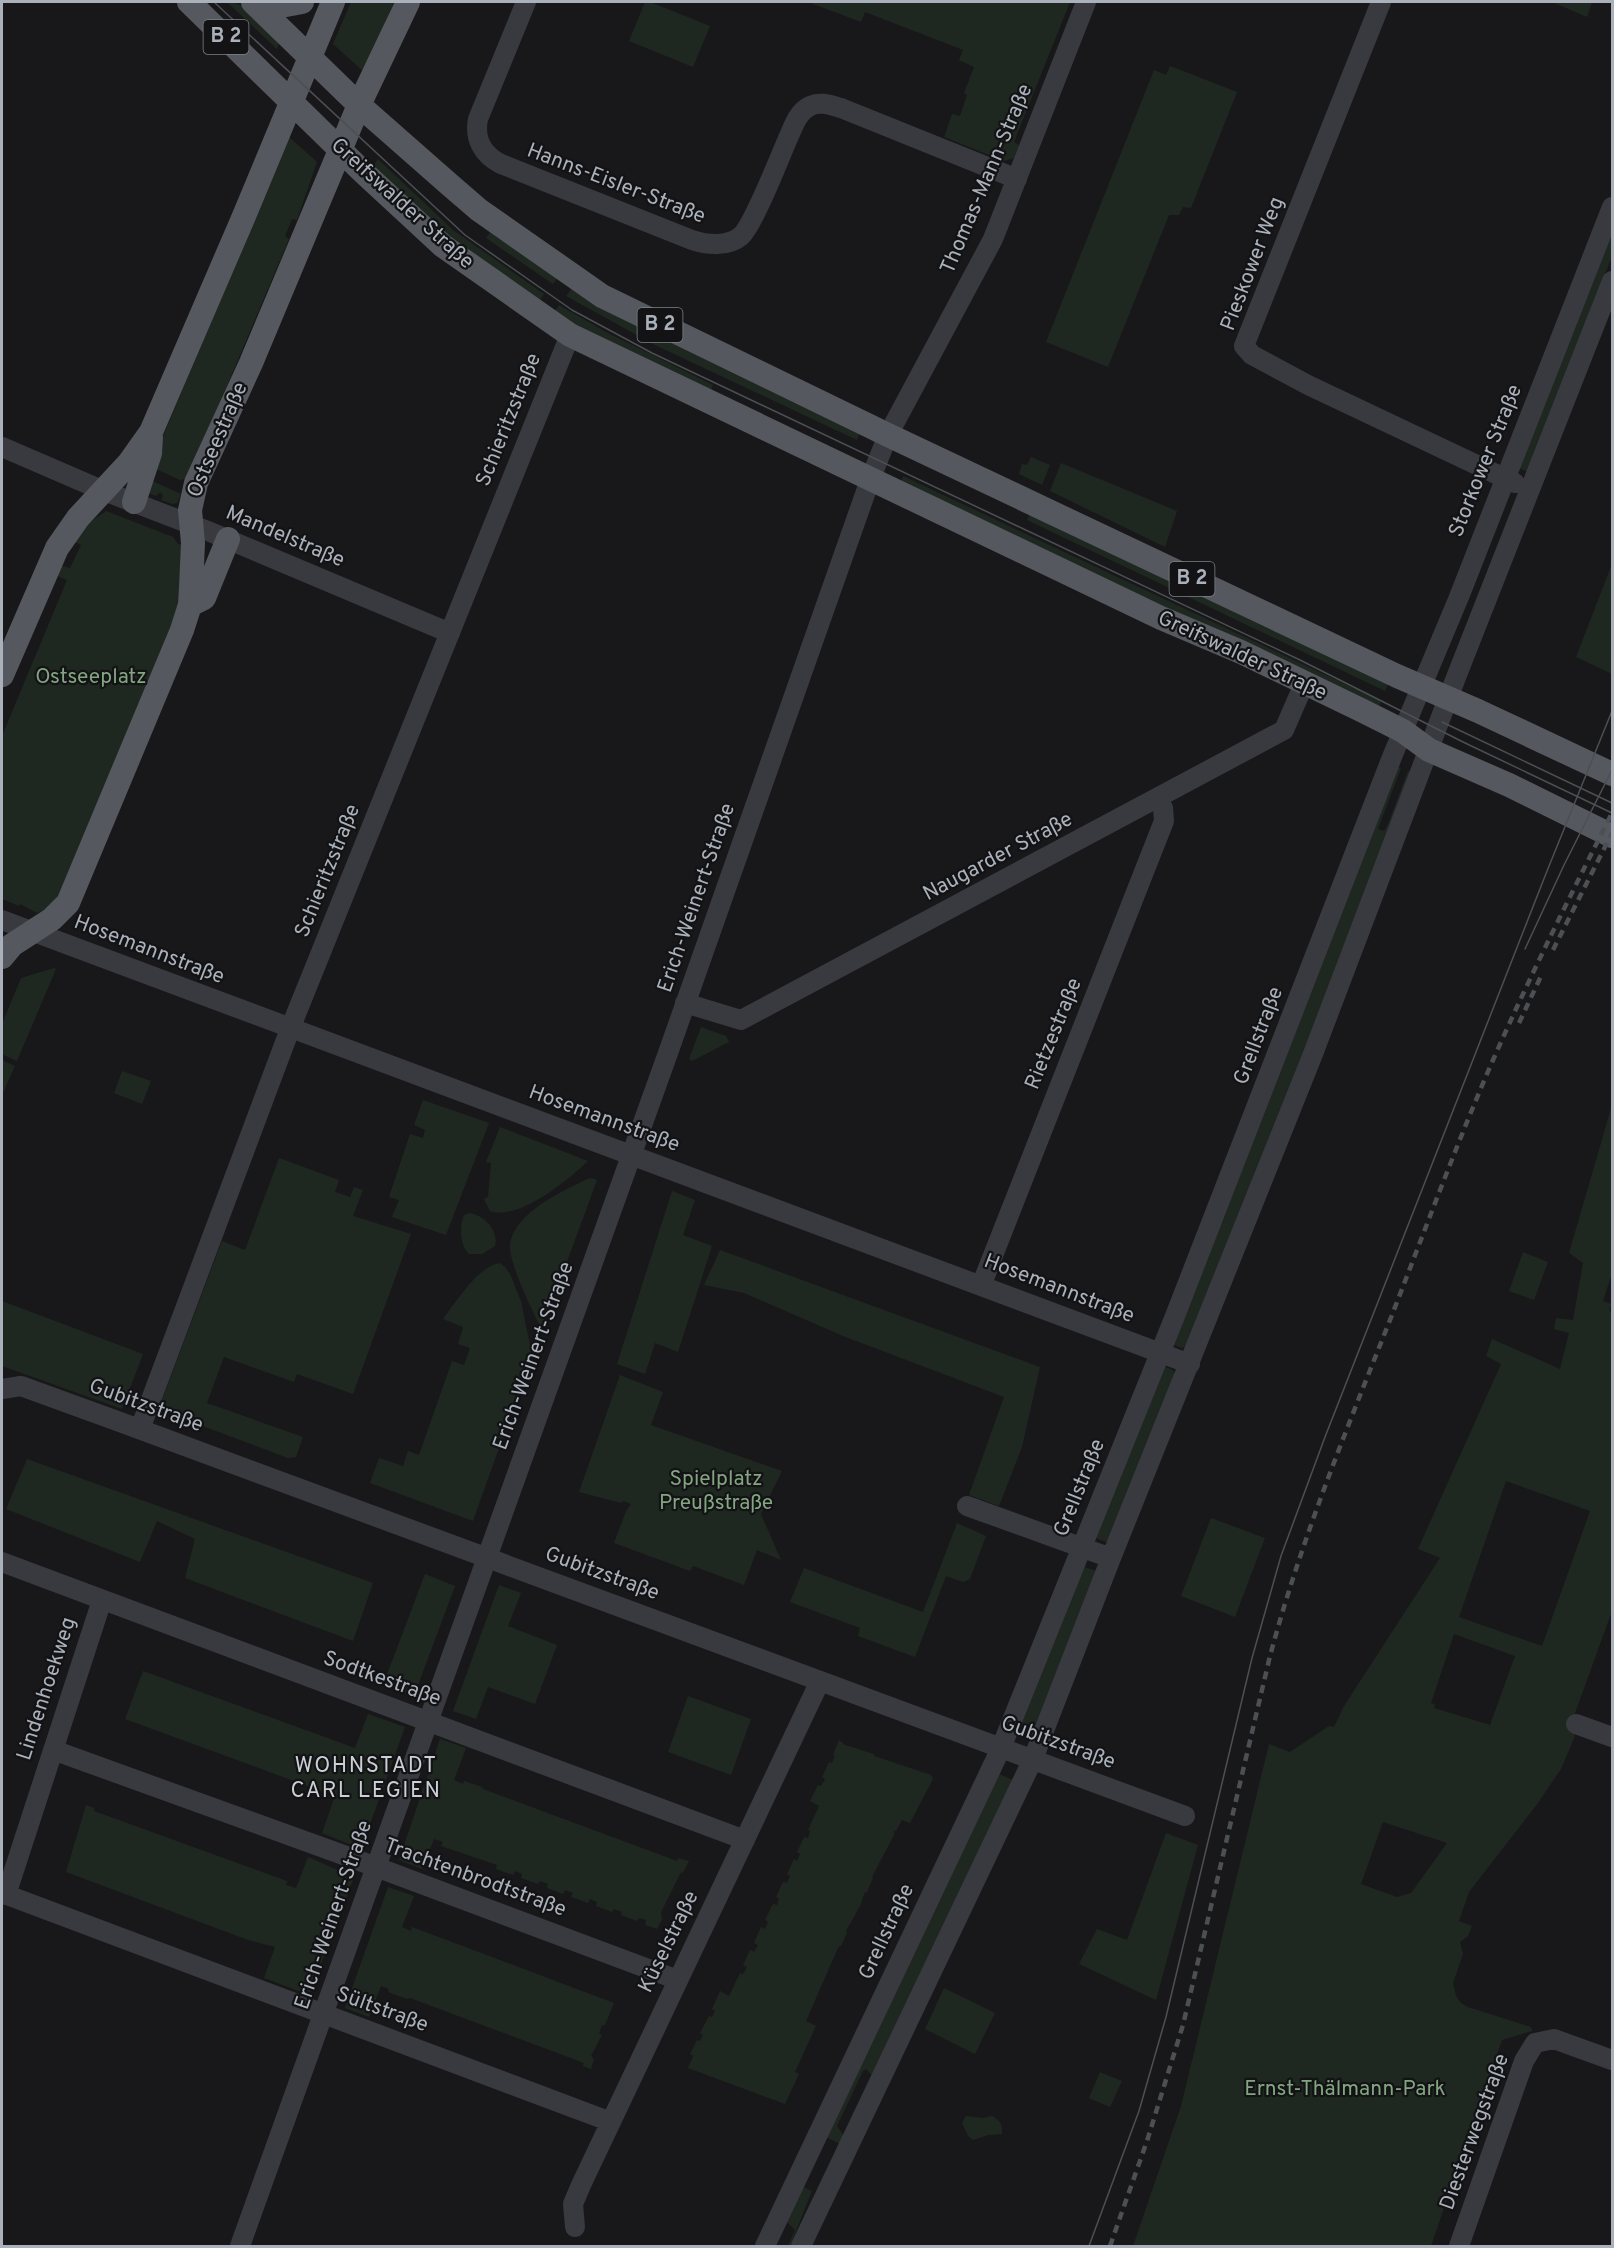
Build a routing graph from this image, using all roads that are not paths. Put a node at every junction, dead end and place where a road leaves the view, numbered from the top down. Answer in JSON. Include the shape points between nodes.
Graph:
{"nodes":[{"id":1,"x":189,"y":2,"type":"edge"},
{"id":2,"x":253,"y":2,"type":"edge"},
{"id":3,"x":302,"y":2,"type":"edge"},
{"id":4,"x":333,"y":2,"type":"edge"},
{"id":5,"x":408,"y":2,"type":"edge"},
{"id":6,"x":526,"y":2,"type":"edge"},
{"id":7,"x":1086,"y":2,"type":"edge"},
{"id":8,"x":1381,"y":2,"type":"edge"},
{"id":9,"x":310,"y":55,"type":"junction"},
{"id":10,"x":292,"y":101,"type":"junction"},
{"id":11,"x":359,"y":105,"type":"junction"},
{"id":12,"x":340,"y":149,"type":"junction"},
{"id":13,"x":1017,"y":179,"type":"junction"},
{"id":14,"x":1612,"y":207,"type":"edge"},
{"id":15,"x":1612,"y":281,"type":"edge"},
{"id":16,"x":570,"y":335,"type":"junction"},
{"id":17,"x":151,"y":432,"type":"junction"},
{"id":18,"x":888,"y":435,"type":"junction"},
{"id":19,"x":2,"y":447,"type":"edge"},
{"id":20,"x":1505,"y":478,"type":"junction"},
{"id":21,"x":870,"y":480,"type":"junction"},
{"id":22,"x":1530,"y":490,"type":"junction"},
{"id":23,"x":104,"y":491,"type":"junction"},
{"id":24,"x":134,"y":502,"type":"junction"},
{"id":25,"x":190,"y":523,"type":"junction"},
{"id":26,"x":228,"y":539,"type":"junction"},
{"id":27,"x":190,"y":605,"type":"junction"},
{"id":28,"x":450,"y":633,"type":"junction"},
{"id":29,"x":2,"y":675,"type":"edge"},
{"id":30,"x":1304,"y":684,"type":"junction"},
{"id":31,"x":1422,"y":688,"type":"junction"},
{"id":32,"x":1448,"y":698,"type":"junction"},
{"id":33,"x":1403,"y":731,"type":"junction"},
{"id":34,"x":1429,"y":750,"type":"junction"},
{"id":35,"x":1612,"y":774,"type":"edge"},
{"id":36,"x":1158,"y":799,"type":"junction"},
{"id":37,"x":1612,"y":836,"type":"edge"},
{"id":38,"x":2,"y":920,"type":"edge"},
{"id":39,"x":31,"y":931,"type":"junction"},
{"id":40,"x":2,"y":957,"type":"edge"},
{"id":41,"x":685,"y":1003,"type":"junction"},
{"id":42,"x":290,"y":1029,"type":"junction"},
{"id":43,"x":631,"y":1154,"type":"junction"},
{"id":44,"x":981,"y":1286,"type":"junction"},
{"id":45,"x":1160,"y":1353,"type":"junction"},
{"id":46,"x":1190,"y":1364,"type":"junction"},
{"id":47,"x":2,"y":1389,"type":"edge"},
{"id":48,"x":140,"y":1429,"type":"junction"},
{"id":49,"x":966,"y":1506,"type":"dead end"},
{"id":50,"x":1082,"y":1547,"type":"junction"},
{"id":51,"x":488,"y":1558,"type":"junction"},
{"id":52,"x":1111,"y":1558,"type":"junction"},
{"id":53,"x":2,"y":1562,"type":"edge"},
{"id":54,"x":102,"y":1600,"type":"junction"},
{"id":55,"x":820,"y":1681,"type":"junction"},
{"id":56,"x":428,"y":1722,"type":"junction"},
{"id":57,"x":1576,"y":1724,"type":"dead end"},
{"id":58,"x":1612,"y":1737,"type":"edge"},
{"id":59,"x":1001,"y":1748,"type":"junction"},
{"id":60,"x":53,"y":1750,"type":"junction"},
{"id":61,"x":1033,"y":1759,"type":"junction"},
{"id":62,"x":1185,"y":1816,"type":"dead end"},
{"id":63,"x":745,"y":1840,"type":"junction"},
{"id":64,"x":376,"y":1867,"type":"junction"},
{"id":65,"x":4,"y":1894,"type":"edge"},
{"id":66,"x":678,"y":1980,"type":"junction"},
{"id":67,"x":324,"y":2014,"type":"junction"},
{"id":68,"x":1612,"y":2060,"type":"edge"},
{"id":69,"x":611,"y":2121,"type":"junction"},
{"id":70,"x":575,"y":2227,"type":"dead end"},
{"id":71,"x":240,"y":2247,"type":"edge"},
{"id":72,"x":765,"y":2247,"type":"edge"},
{"id":73,"x":801,"y":2247,"type":"edge"},
{"id":74,"x":1459,"y":2247,"type":"edge"}],
"edges":[{"from":1,"to":10,"type":"main road","name":"Greifswalder Straße","number":"B 2"},
{"from":2,"to":3,"type":"main road"},
{"from":2,"to":9,"type":"main road","number":"B 2"},
{"from":4,"to":9,"type":"main road"},
{"from":5,"to":11,"type":"main road","name":"Ostseestraße"},
{"from":6,"to":13,"type":"street","name":"Hanns-Eisler-Straße","via":[[478,119],[477,133],[483,150],[501,164],[692,240],[722,244],[741,236],[796,121],[804,110],[816,104],[841,108]]},
{"from":7,"to":13,"type":"street","name":"Thomas-Mann-Straße"},
{"from":8,"to":20,"type":"street","name":"Pieskower Weg","via":[[1244,346],[1252,355],[1308,385]]},
{"from":9,"to":10,"type":"main road"},
{"from":9,"to":11,"type":"main road","number":"B 2"},
{"from":10,"to":12,"type":"main road","name":"Greifswalder Straße","number":"B 2"},
{"from":10,"to":17,"type":"main road"},
{"from":11,"to":12,"type":"main road","name":"Ostseestraße"},
{"from":11,"to":18,"type":"main road","number":"B 2","via":[[479,210],[602,296]]},
{"from":12,"to":16,"type":"main road","name":"Greifswalder Straße","number":"B 2","via":[[443,246]]},
{"from":12,"to":25,"type":"main road","name":"Ostseestraße","via":[[196,483]]},
{"from":13,"to":18,"type":"street","name":"Thomas-Mann-Straße","via":[[988,249]]},
{"from":14,"to":20,"type":"street","name":"Storkower Straße"},
{"from":15,"to":22,"type":"street"},
{"from":16,"to":21,"type":"main road","name":"Greifswalder Straße","number":"B 2"},
{"from":16,"to":28,"type":"street","name":"Schieritzstraße"},
{"from":17,"to":23,"type":"main road"},
{"from":17,"to":24,"type":"main road","via":[[150,453]]},
{"from":18,"to":21,"type":"street"},
{"from":18,"to":31,"type":"main road","number":"B 2"},
{"from":19,"to":23,"type":"street","name":"Mandelstraße"},
{"from":20,"to":22,"type":"street","name":"Pieskower Weg"},
{"from":20,"to":31,"type":"street","name":"Storkower Straße"},
{"from":21,"to":30,"type":"main road","name":"Greifswalder Straße","number":"B 2"},
{"from":21,"to":41,"type":"street","name":"Erich-Weinert-Straße"},
{"from":22,"to":32,"type":"street"},
{"from":23,"to":24,"type":"street","name":"Mandelstraße"},
{"from":23,"to":29,"type":"main road","via":[[57,548]]},
{"from":24,"to":25,"type":"street","name":"Mandelstraße"},
{"from":25,"to":26,"type":"street","name":"Mandelstraße"},
{"from":25,"to":27,"type":"main road","name":"Ostseestraße"},
{"from":26,"to":27,"type":"main road","via":[[204,598]]},
{"from":26,"to":28,"type":"street","name":"Mandelstraße"},
{"from":27,"to":39,"type":"main road","name":"Ostseestraße","via":[[68,903],[52,919]]},
{"from":28,"to":42,"type":"street","name":"Schieritzstraße"},
{"from":30,"to":33,"type":"main road","name":"Greifswalder Straße","number":"B 2"},
{"from":30,"to":36,"type":"street","name":"Naugarder Straße","via":[[1284,730]]},
{"from":31,"to":32,"type":"main road","number":"B 2"},
{"from":31,"to":33,"type":"street","name":"Storkower Straße"},
{"from":32,"to":34,"type":"street"},
{"from":32,"to":35,"type":"main road","number":"B 2"},
{"from":33,"to":34,"type":"main road","name":"Greifswalder Straße","number":"B 2"},
{"from":33,"to":45,"type":"street","name":"Grellstraße"},
{"from":34,"to":37,"type":"main road","name":"Greifswalder Straße","number":"B 2"},
{"from":34,"to":46,"type":"street"},
{"from":36,"to":41,"type":"street","name":"Naugarder Straße","via":[[741,1020]]},
{"from":36,"to":44,"type":"street","name":"Rietzestraße","via":[[1164,821]]},
{"from":38,"to":39,"type":"street","name":"Hosemannstraße"},
{"from":39,"to":40,"type":"main road","name":"Ostseestraße"},
{"from":39,"to":42,"type":"street","name":"Hosemannstraße"},
{"from":41,"to":43,"type":"street","name":"Erich-Weinert-Straße"},
{"from":42,"to":43,"type":"street","name":"Hosemannstraße"},
{"from":42,"to":48,"type":"street","name":"Schieritzstraße"},
{"from":43,"to":44,"type":"street","name":"Hosemannstraße"},
{"from":43,"to":51,"type":"street","name":"Erich-Weinert-Straße"},
{"from":44,"to":45,"type":"street","name":"Hosemannstraße"},
{"from":45,"to":46,"type":"street","name":"Hosemannstraße"},
{"from":45,"to":50,"type":"street","name":"Grellstraße"},
{"from":46,"to":52,"type":"street"},
{"from":47,"to":48,"type":"street","name":"Gubitzstraße","via":[[21,1386]]},
{"from":48,"to":51,"type":"street","name":"Gubitzstraße"},
{"from":49,"to":50,"type":"street"},
{"from":50,"to":52,"type":"street"},
{"from":50,"to":59,"type":"street","name":"Grellstraße"},
{"from":51,"to":55,"type":"street","name":"Gubitzstraße"},
{"from":51,"to":56,"type":"street","name":"Erich-Weinert-Straße"},
{"from":52,"to":61,"type":"street"},
{"from":53,"to":54,"type":"street","name":"Sodtkestraße"},
{"from":54,"to":56,"type":"street","name":"Sodtkestraße"},
{"from":54,"to":60,"type":"street","name":"Lindenhoekweg"},
{"from":55,"to":59,"type":"street","name":"Gubitzstraße"},
{"from":55,"to":63,"type":"street","name":"Küselstraße"},
{"from":56,"to":63,"type":"street","name":"Sodtkestraße"},
{"from":56,"to":64,"type":"street","name":"Erich-Weinert-Straße"},
{"from":57,"to":58,"type":"street"},
{"from":59,"to":61,"type":"street","name":"Gubitzstraße"},
{"from":59,"to":72,"type":"street","name":"Grellstraße"},
{"from":60,"to":64,"type":"street","name":"Trachtenbrodtstraße"},
{"from":60,"to":65,"type":"street","name":"Lindenhoekweg"},
{"from":61,"to":62,"type":"street","name":"Gubitzstraße"},
{"from":61,"to":73,"type":"street"},
{"from":63,"to":66,"type":"street","name":"Küselstraße"},
{"from":64,"to":66,"type":"street","name":"Trachtenbrodtstraße"},
{"from":64,"to":67,"type":"street","name":"Erich-Weinert-Straße"},
{"from":65,"to":67,"type":"street","name":"Sültstraße"},
{"from":66,"to":69,"type":"street","name":"Küselstraße"},
{"from":67,"to":69,"type":"street","name":"Sültstraße"},
{"from":67,"to":71,"type":"street","name":"Erich-Weinert-Straße"},
{"from":68,"to":74,"type":"street","name":"Diesterwegstraße","via":[[1554,2038],[1535,2043],[1524,2061]]},
{"from":69,"to":70,"type":"street","name":"Küselstraße","via":[[573,2204]]}]}
